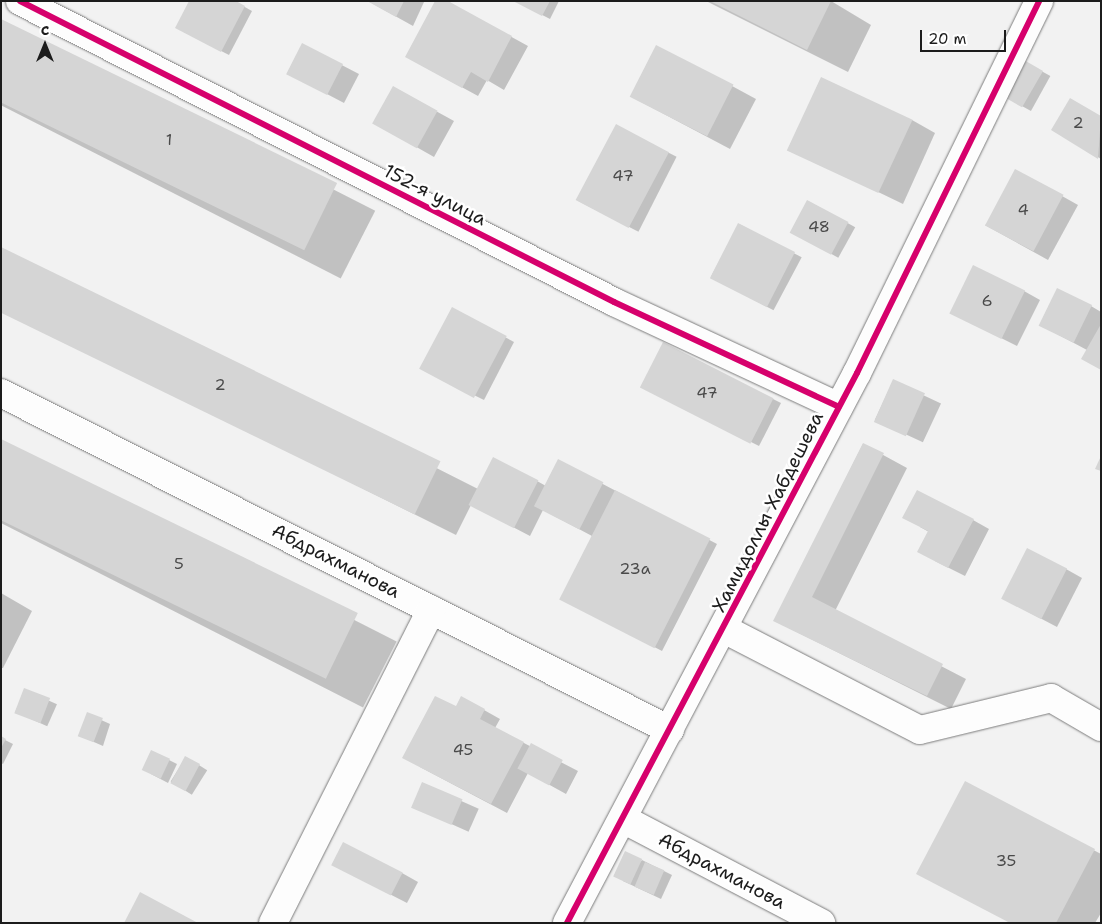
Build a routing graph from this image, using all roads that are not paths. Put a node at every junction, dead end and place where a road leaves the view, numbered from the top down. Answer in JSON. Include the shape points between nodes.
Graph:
{"nodes":[{"id":1,"x":20,"y":1,"type":"edge"},
{"id":2,"x":1039,"y":1,"type":"edge"},
{"id":3,"x":1,"y":393,"type":"edge"},
{"id":4,"x":839,"y":407,"type":"junction"},
{"id":5,"x":430,"y":610,"type":"junction"},
{"id":6,"x":724,"y":629,"type":"junction"},
{"id":7,"x":1101,"y":726,"type":"edge"},
{"id":8,"x":670,"y":730,"type":"junction"},
{"id":9,"x":623,"y":819,"type":"junction"},
{"id":10,"x":273,"y":923,"type":"edge"},
{"id":11,"x":567,"y":923,"type":"edge"},
{"id":12,"x":821,"y":923,"type":"edge"}],
"edges":[{"from":1,"to":4,"type":"street","name":"152-я улица","via":[[614,302]]},
{"from":2,"to":4,"type":"street","name":"Хамидоллы Хабдешева"},
{"from":3,"to":5,"type":"street","name":"Абдрахманова"},
{"from":4,"to":6,"type":"street","name":"Хамидоллы Хабдешева"},
{"from":5,"to":8,"type":"street","name":"Абдрахманова"},
{"from":5,"to":10,"type":"street"},
{"from":6,"to":7,"type":"street","via":[[920,730],[1050,698]]},
{"from":6,"to":8,"type":"street","name":"Хамидоллы Хабдешева"},
{"from":8,"to":9,"type":"street","name":"Хамидоллы Хабдешева"},
{"from":9,"to":11,"type":"street","name":"Хамидоллы Хабдешева"},
{"from":9,"to":12,"type":"street","name":"Абдрахманова"}]}
